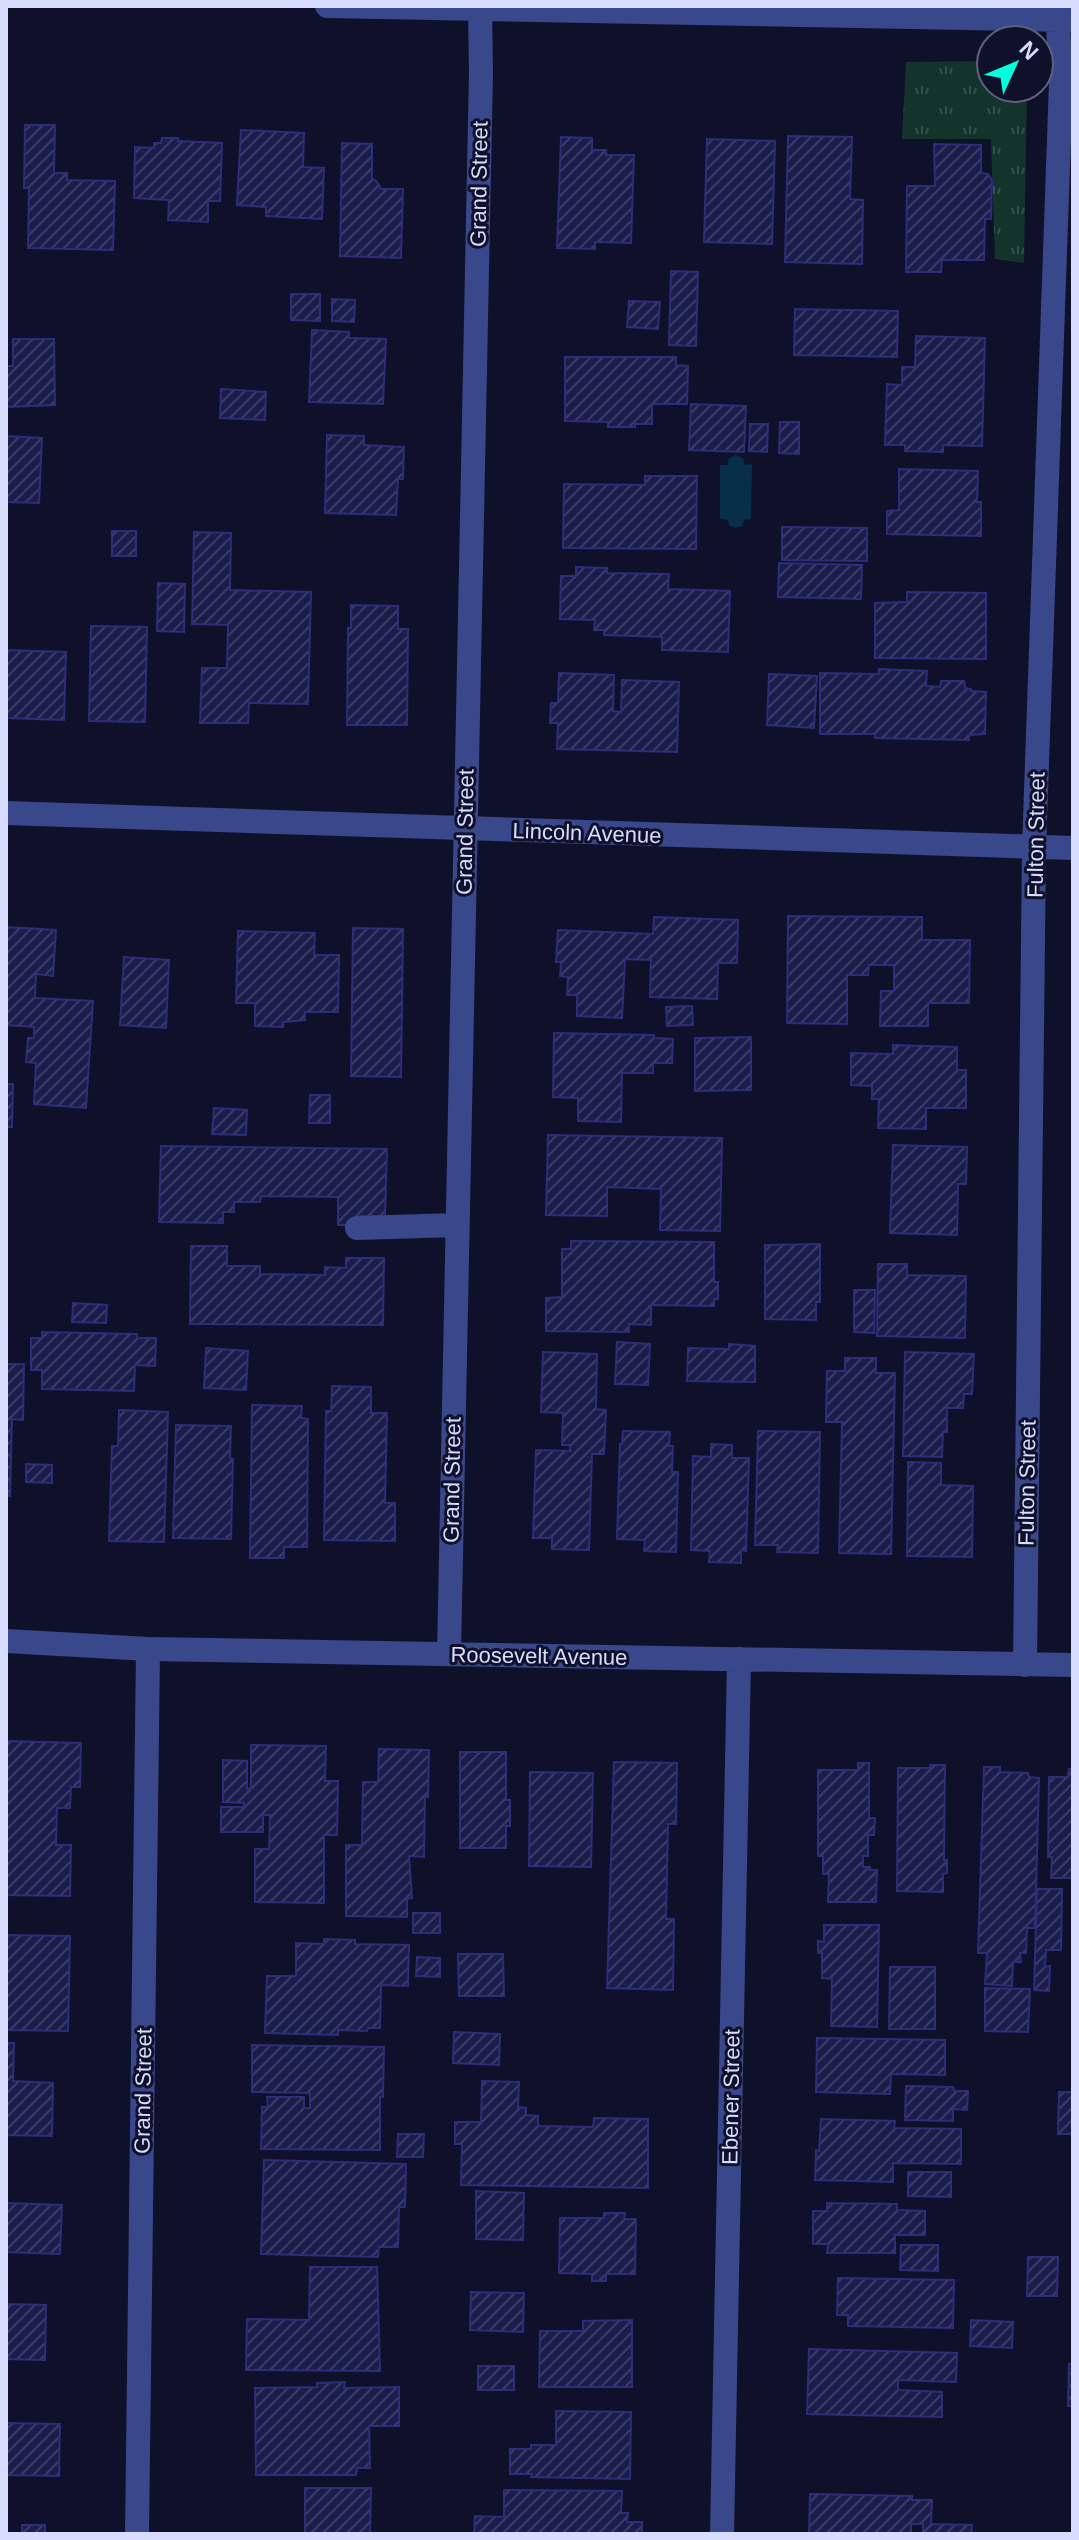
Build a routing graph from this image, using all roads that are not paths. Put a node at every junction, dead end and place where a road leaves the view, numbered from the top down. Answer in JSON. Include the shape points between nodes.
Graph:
{"nodes":[{"id":1,"x":327,"y":6,"type":"edge"},
{"id":2,"x":472,"y":9,"type":"edge"},
{"id":3,"x":1063,"y":15,"type":"edge"},
{"id":4,"x":6,"y":813,"type":"edge"},
{"id":5,"x":465,"y":829,"type":"junction"},
{"id":6,"x":1034,"y":848,"type":"junction"},
{"id":7,"x":1073,"y":848,"type":"edge"},
{"id":8,"x":457,"y":1225,"type":"junction"},
{"id":9,"x":357,"y":1228,"type":"dead end"},
{"id":10,"x":6,"y":1641,"type":"edge"},
{"id":11,"x":148,"y":1649,"type":"junction"},
{"id":12,"x":449,"y":1654,"type":"junction"},
{"id":13,"x":739,"y":1659,"type":"junction"},
{"id":14,"x":1025,"y":1665,"type":"junction"},
{"id":15,"x":1073,"y":1665,"type":"edge"},
{"id":16,"x":137,"y":2534,"type":"edge"},
{"id":17,"x":722,"y":2534,"type":"edge"}],
"edges":[{"from":1,"to":2,"type":"street"},
{"from":2,"to":3,"type":"street"},
{"from":2,"to":5,"type":"street","name":"Grand Street","via":[[481,72]]},
{"from":3,"to":6,"type":"street","name":"Fulton Street"},
{"from":4,"to":5,"type":"street","name":"Lincoln Avenue"},
{"from":5,"to":6,"type":"street","name":"Lincoln Avenue"},
{"from":5,"to":8,"type":"street","name":"Grand Street"},
{"from":6,"to":7,"type":"street","name":"Lincoln Avenue"},
{"from":6,"to":14,"type":"street","name":"Fulton Street"},
{"from":8,"to":9,"type":"street"},
{"from":8,"to":12,"type":"street","name":"Grand Street"},
{"from":10,"to":11,"type":"street","name":"Roosevelt Avenue"},
{"from":11,"to":12,"type":"street","name":"Roosevelt Avenue"},
{"from":11,"to":16,"type":"street","name":"Grand Street"},
{"from":12,"to":13,"type":"street","name":"Roosevelt Avenue"},
{"from":13,"to":14,"type":"street","name":"Roosevelt Avenue"},
{"from":13,"to":17,"type":"street","name":"Ebener Street"},
{"from":14,"to":15,"type":"street","name":"Roosevelt Avenue"}]}
